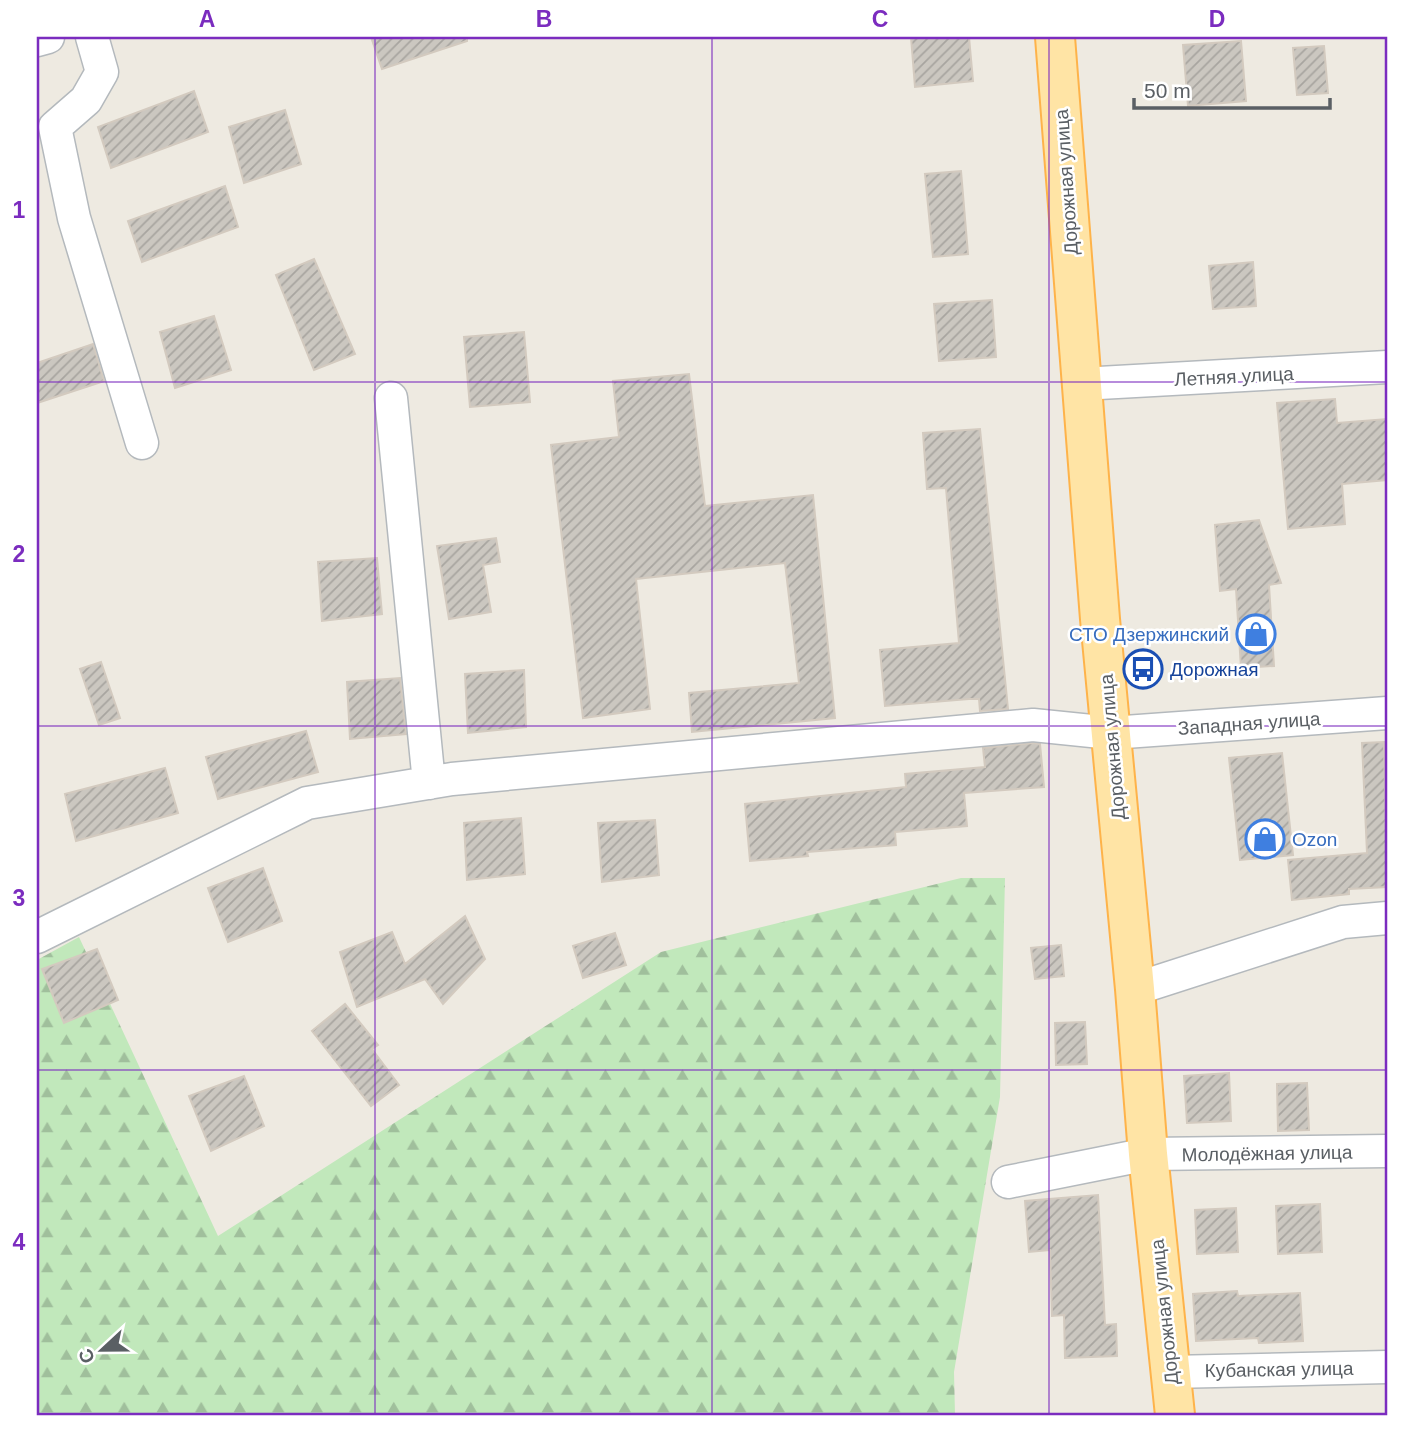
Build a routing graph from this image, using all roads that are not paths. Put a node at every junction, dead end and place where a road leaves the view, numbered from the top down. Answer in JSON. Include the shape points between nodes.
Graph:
{"nodes":[{"id":1,"x":48,"y":37,"type":"edge"},
{"id":2,"x":92,"y":37,"type":"edge"},
{"id":3,"x":1055,"y":37,"type":"edge"},
{"id":4,"x":37,"y":40,"type":"edge"},
{"id":5,"x":1387,"y":367,"type":"edge"},
{"id":6,"x":1081,"y":384,"type":"junction"},
{"id":7,"x":391,"y":398,"type":"dead end"},
{"id":8,"x":142,"y":443,"type":"dead end"},
{"id":9,"x":1387,"y":713,"type":"edge"},
{"id":10,"x":1111,"y":733,"type":"junction"},
{"id":11,"x":429,"y":782,"type":"junction"},
{"id":12,"x":1387,"y":918,"type":"edge"},
{"id":13,"x":37,"y":937,"type":"edge"},
{"id":14,"x":1135,"y":989,"type":"junction"},
{"id":15,"x":1387,"y":1151,"type":"edge"},
{"id":16,"x":1147,"y":1154,"type":"junction"},
{"id":17,"x":1009,"y":1182,"type":"dead end"},
{"id":18,"x":1387,"y":1367,"type":"edge"},
{"id":19,"x":1170,"y":1372,"type":"junction"},
{"id":20,"x":1175,"y":1415,"type":"edge"}],
"edges":[{"from":1,"to":4,"type":"street"},
{"from":2,"to":8,"type":"street","via":[[102,72],[86,100],[55,127],[74,218]]},
{"from":3,"to":6,"type":"main road","name":"Дорожная улица"},
{"from":5,"to":6,"type":"street","name":"Летняя улица"},
{"from":6,"to":10,"type":"main road","name":"Дорожная улица"},
{"from":7,"to":11,"type":"street"},
{"from":9,"to":10,"type":"street","name":"Западная улица"},
{"from":10,"to":11,"type":"street","name":"Западная улица","via":[[1033,724]]},
{"from":10,"to":14,"type":"main road","name":"Дорожная улица"},
{"from":11,"to":13,"type":"street","name":"Западная улица","via":[[307,803]]},
{"from":12,"to":14,"type":"street","via":[[1343,922]]},
{"from":14,"to":16,"type":"main road","name":"Дорожная улица"},
{"from":15,"to":16,"type":"street","name":"Молодёжная улица"},
{"from":16,"to":17,"type":"street","name":"Молодёжная улица"},
{"from":16,"to":19,"type":"main road","name":"Дорожная улица"},
{"from":18,"to":19,"type":"street","name":"Кубанская улица"},
{"from":19,"to":20,"type":"main road","name":"Дорожная улица"}]}
